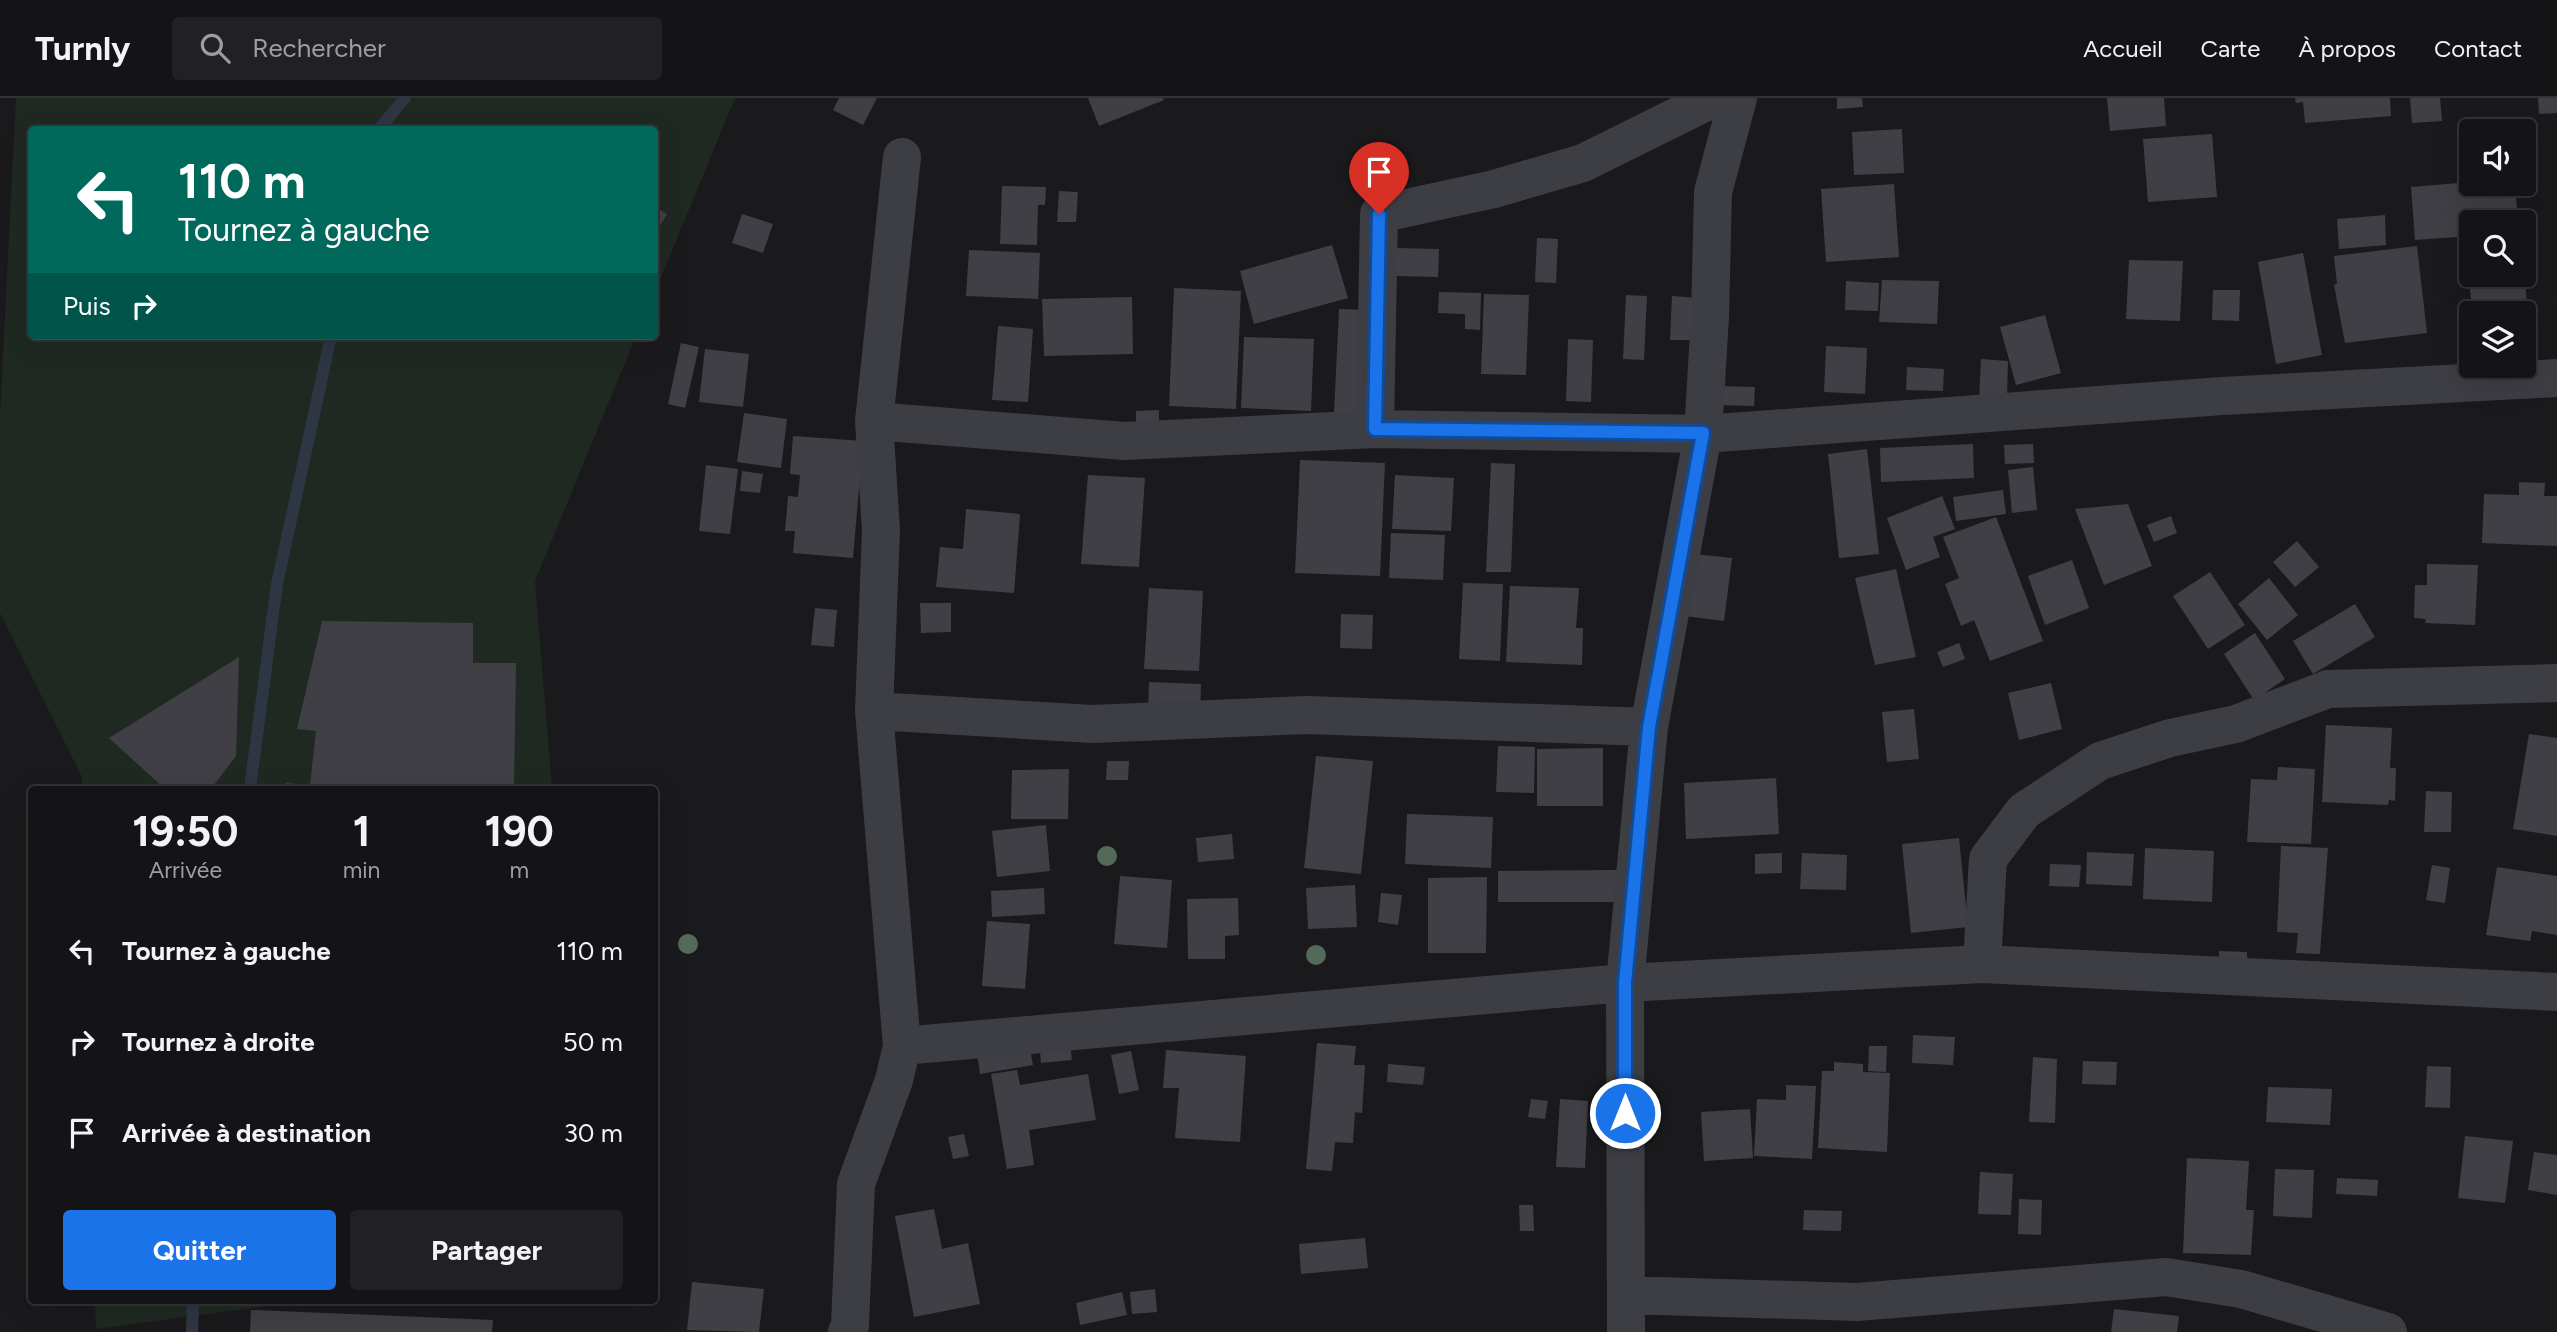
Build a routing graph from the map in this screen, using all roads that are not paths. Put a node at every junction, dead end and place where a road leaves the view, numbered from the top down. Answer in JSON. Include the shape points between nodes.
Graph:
{"nodes":[{"id":1,"x":1714,"y":98,"type":"edge"},
{"id":2,"x":1738,"y":98,"type":"edge"},
{"id":3,"x":902,"y":157,"type":"dead end"},
{"id":4,"x":2557,"y":378,"type":"edge"},
{"id":5,"x":874,"y":421,"type":"junction"},
{"id":6,"x":1375,"y":429,"type":"junction"},
{"id":7,"x":1703,"y":433,"type":"junction"},
{"id":8,"x":2557,"y":683,"type":"edge"},
{"id":9,"x":874,"y":711,"type":"junction"},
{"id":10,"x":1649,"y":727,"type":"junction"},
{"id":11,"x":1982,"y":964,"type":"junction"},
{"id":12,"x":1625,"y":983,"type":"junction"},
{"id":13,"x":2557,"y":992,"type":"edge"},
{"id":14,"x":902,"y":1046,"type":"junction"},
{"id":15,"x":1626,"y":1314,"type":"edge"},
{"id":16,"x":847,"y":1332,"type":"edge"},
{"id":17,"x":2388,"y":1332,"type":"edge"}],
"edges":[{"from":1,"to":6,"type":"street","via":[[1583,163],[1494,189],[1379,214]]},
{"from":2,"to":7,"type":"street","via":[[1713,192]]},
{"from":3,"to":5,"type":"street"},
{"from":4,"to":7,"type":"street","via":[[2222,396]]},
{"from":5,"to":6,"type":"street","via":[[1125,441]]},
{"from":5,"to":9,"type":"street","via":[[881,530]]},
{"from":6,"to":7,"type":"street"},
{"from":7,"to":10,"type":"street"},
{"from":8,"to":11,"type":"street","via":[[2328,689],[2236,724],[2170,738],[2100,761],[2024,810],[1989,859]]},
{"from":9,"to":10,"type":"street","via":[[1092,724],[1307,715]]},
{"from":9,"to":14,"type":"street"},
{"from":10,"to":12,"type":"street"},
{"from":11,"to":12,"type":"street"},
{"from":11,"to":13,"type":"street"},
{"from":12,"to":14,"type":"street"},
{"from":12,"to":15,"type":"street"},
{"from":14,"to":16,"type":"street","via":[[856,1184]]},
{"from":15,"to":17,"type":"street","via":[[1857,1302],[2166,1277],[2241,1289]]}]}
